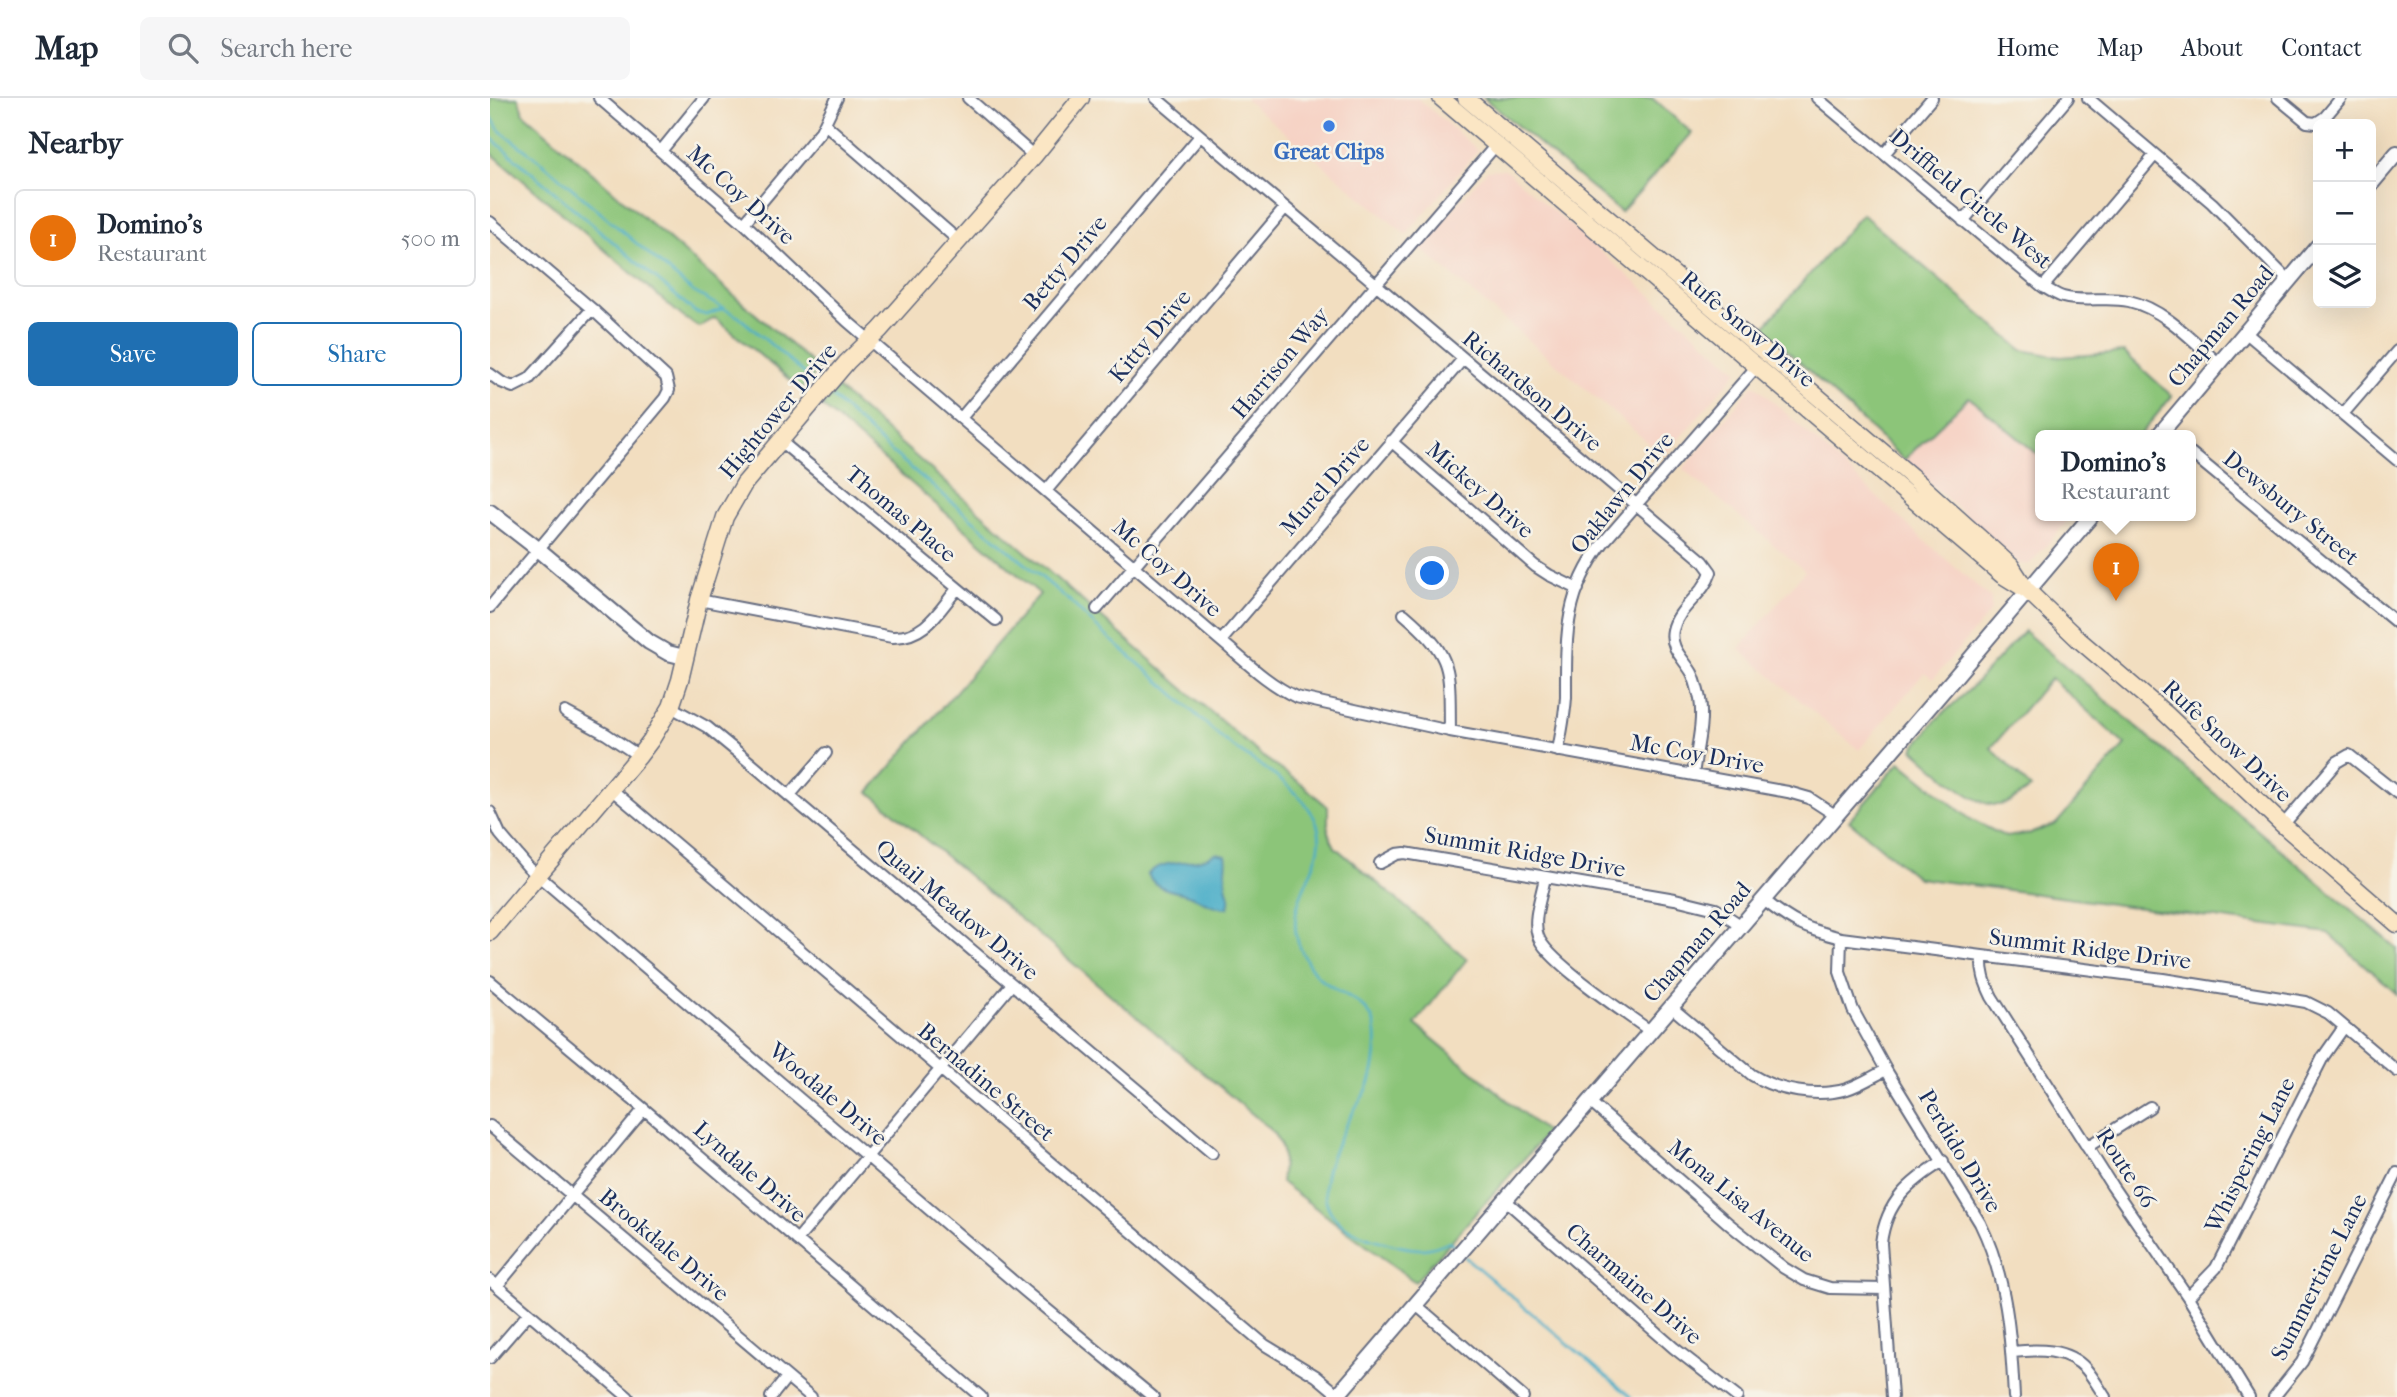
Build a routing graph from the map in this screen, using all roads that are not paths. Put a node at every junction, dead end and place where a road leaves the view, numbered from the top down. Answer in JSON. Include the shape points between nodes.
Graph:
{"nodes":[{"id":1,"x":599,"y":98,"type":"edge"},
{"id":2,"x":704,"y":98,"type":"edge"},
{"id":3,"x":836,"y":98,"type":"edge"},
{"id":4,"x":968,"y":98,"type":"edge"},
{"id":5,"x":1081,"y":98,"type":"edge"},
{"id":6,"x":1156,"y":98,"type":"edge"},
{"id":7,"x":1441,"y":98,"type":"edge"},
{"id":8,"x":1466,"y":98,"type":"edge"},
{"id":9,"x":1817,"y":98,"type":"edge"},
{"id":10,"x":1932,"y":98,"type":"edge"},
{"id":11,"x":2068,"y":98,"type":"edge"},
{"id":12,"x":2088,"y":98,"type":"edge"},
{"id":13,"x":2278,"y":98,"type":"edge"},
{"id":14,"x":2341,"y":98,"type":"edge"},
{"id":15,"x":825,"y":124,"type":"junction"},
{"id":16,"x":1200,"y":136,"type":"junction"},
{"id":17,"x":1496,"y":145,"type":"junction"},
{"id":18,"x":660,"y":151,"type":"junction"},
{"id":19,"x":2397,"y":153,"type":"edge"},
{"id":20,"x":1884,"y":154,"type":"junction"},
{"id":21,"x":2155,"y":155,"type":"junction"},
{"id":22,"x":1034,"y":156,"type":"junction"},
{"id":23,"x":2373,"y":182,"type":"edge"},
{"id":24,"x":1286,"y":208,"type":"junction"},
{"id":25,"x":1963,"y":221,"type":"junction"},
{"id":26,"x":490,"y":222,"type":"edge"},
{"id":27,"x":744,"y":223,"type":"junction"},
{"id":28,"x":959,"y":241,"type":"junction"},
{"id":29,"x":2313,"y":252,"type":"edge"},
{"id":30,"x":2289,"y":281,"type":"junction"},
{"id":31,"x":1374,"y":284,"type":"junction"},
{"id":32,"x":2043,"y":287,"type":"junction"},
{"id":33,"x":592,"y":309,"type":"junction"},
{"id":34,"x":2245,"y":332,"type":"junction"},
{"id":35,"x":869,"y":341,"type":"junction"},
{"id":36,"x":2397,"y":351,"type":"edge"},
{"id":37,"x":1463,"y":359,"type":"junction"},
{"id":38,"x":2218,"y":363,"type":"junction"},
{"id":39,"x":1757,"y":366,"type":"junction"},
{"id":40,"x":490,"y":374,"type":"edge"},
{"id":41,"x":2343,"y":414,"type":"junction"},
{"id":42,"x":961,"y":418,"type":"junction"},
{"id":43,"x":2166,"y":430,"type":"edge"},
{"id":44,"x":779,"y":440,"type":"junction"},
{"id":45,"x":1391,"y":441,"type":"junction"},
{"id":46,"x":2196,"y":457,"type":"edge"},
{"id":47,"x":2397,"y":460,"type":"edge"},
{"id":48,"x":1046,"y":491,"type":"junction"},
{"id":49,"x":1636,"y":506,"type":"junction"},
{"id":50,"x":490,"y":512,"type":"edge"},
{"id":51,"x":2087,"y":521,"type":"edge"},
{"id":52,"x":538,"y":549,"type":"junction"},
{"id":53,"x":1133,"y":567,"type":"junction"},
{"id":54,"x":957,"y":589,"type":"junction"},
{"id":55,"x":1578,"y":589,"type":"junction"},
{"id":56,"x":2028,"y":591,"type":"junction"},
{"id":57,"x":699,"y":600,"type":"junction"},
{"id":58,"x":490,"y":607,"type":"edge"},
{"id":59,"x":1097,"y":609,"type":"dead end"},
{"id":60,"x":1404,"y":614,"type":"dead end"},
{"id":61,"x":996,"y":620,"type":"dead end"},
{"id":62,"x":2397,"y":622,"type":"edge"},
{"id":63,"x":1220,"y":641,"type":"junction"},
{"id":64,"x":684,"y":657,"type":"junction"},
{"id":65,"x":671,"y":707,"type":"junction"},
{"id":66,"x":565,"y":712,"type":"dead end"},
{"id":67,"x":1450,"y":731,"type":"junction"},
{"id":68,"x":1558,"y":751,"type":"junction"},
{"id":69,"x":826,"y":753,"type":"dead end"},
{"id":70,"x":639,"y":756,"type":"junction"},
{"id":71,"x":1693,"y":775,"type":"junction"},
{"id":72,"x":611,"y":789,"type":"junction"},
{"id":73,"x":2397,"y":793,"type":"edge"},
{"id":74,"x":789,"y":796,"type":"junction"},
{"id":75,"x":490,"y":812,"type":"edge"},
{"id":76,"x":1835,"y":815,"type":"junction"},
{"id":77,"x":2283,"y":825,"type":"junction"},
{"id":78,"x":1380,"y":863,"type":"dead end"},
{"id":79,"x":538,"y":876,"type":"junction"},
{"id":80,"x":1545,"y":877,"type":"junction"},
{"id":81,"x":1764,"y":900,"type":"junction"},
{"id":82,"x":2397,"y":924,"type":"edge"},
{"id":83,"x":1742,"y":926,"type":"junction"},
{"id":84,"x":490,"y":932,"type":"edge"},
{"id":85,"x":1841,"y":937,"type":"junction"},
{"id":86,"x":1982,"y":956,"type":"junction"},
{"id":87,"x":490,"y":981,"type":"edge"},
{"id":88,"x":1012,"y":984,"type":"junction"},
{"id":89,"x":1671,"y":1007,"type":"junction"},
{"id":90,"x":2344,"y":1027,"type":"junction"},
{"id":91,"x":1650,"y":1031,"type":"junction"},
{"id":92,"x":940,"y":1070,"type":"junction"},
{"id":93,"x":1886,"y":1070,"type":"junction"},
{"id":94,"x":2397,"y":1071,"type":"edge"},
{"id":95,"x":1590,"y":1102,"type":"junction"},
{"id":96,"x":2150,"y":1107,"type":"dead end"},
{"id":97,"x":645,"y":1109,"type":"junction"},
{"id":98,"x":490,"y":1126,"type":"edge"},
{"id":99,"x":2087,"y":1147,"type":"junction"},
{"id":100,"x":1212,"y":1153,"type":"dead end"},
{"id":101,"x":868,"y":1156,"type":"junction"},
{"id":102,"x":1943,"y":1161,"type":"junction"},
{"id":103,"x":2397,"y":1173,"type":"edge"},
{"id":104,"x":573,"y":1196,"type":"junction"},
{"id":105,"x":1505,"y":1200,"type":"junction"},
{"id":106,"x":797,"y":1240,"type":"junction"},
{"id":107,"x":494,"y":1283,"type":"edge"},
{"id":108,"x":1884,"y":1289,"type":"junction"},
{"id":109,"x":2188,"y":1297,"type":"junction"},
{"id":110,"x":1415,"y":1304,"type":"junction"},
{"id":111,"x":529,"y":1313,"type":"junction"},
{"id":112,"x":2012,"y":1352,"type":"junction"},
{"id":113,"x":490,"y":1359,"type":"edge"},
{"id":114,"x":787,"y":1377,"type":"junction"},
{"id":115,"x":622,"y":1395,"type":"edge"},
{"id":116,"x":1338,"y":1396,"type":"edge"},
{"id":117,"x":771,"y":1397,"type":"edge"},
{"id":118,"x":811,"y":1397,"type":"edge"},
{"id":119,"x":981,"y":1397,"type":"edge"},
{"id":120,"x":1153,"y":1397,"type":"edge"},
{"id":121,"x":1523,"y":1397,"type":"edge"},
{"id":122,"x":1737,"y":1397,"type":"edge"},
{"id":123,"x":1892,"y":1397,"type":"edge"},
{"id":124,"x":2014,"y":1397,"type":"edge"},
{"id":125,"x":2105,"y":1397,"type":"edge"},
{"id":126,"x":2249,"y":1397,"type":"edge"},
{"id":127,"x":2274,"y":1397,"type":"edge"}],
"edges":[{"from":1,"to":18,"type":"street","name":"Mc Coy Drive"},
{"from":2,"to":18,"type":"street"},
{"from":3,"to":15,"type":"street"},
{"from":4,"to":22,"type":"street"},
{"from":5,"to":22,"type":"main road","name":"Hightower Drive"},
{"from":6,"to":16,"type":"street","name":"Richardson Drive"},
{"from":7,"to":17,"type":"main road","name":"Rufe Snow Drive"},
{"from":8,"to":56,"type":"main road","name":"Rufe Snow Drive","via":[[1911,476],[2011,566]]},
{"from":9,"to":20,"type":"street","name":"Driffield Circle West"},
{"from":10,"to":20,"type":"street"},
{"from":11,"to":25,"type":"street"},
{"from":12,"to":21,"type":"street"},
{"from":13,"to":14,"type":"street","via":[[2307,122],[2316,123]]},
{"from":15,"to":27,"type":"street"},
{"from":15,"to":28,"type":"street"},
{"from":16,"to":24,"type":"street","name":"Richardson Drive"},
{"from":16,"to":42,"type":"street","name":"Betty Drive"},
{"from":17,"to":31,"type":"street","name":"Harrison Way"},
{"from":17,"to":39,"type":"main road","name":"Rufe Snow Drive"},
{"from":18,"to":27,"type":"street","name":"Mc Coy Drive"},
{"from":19,"to":23,"type":"street"},
{"from":20,"to":25,"type":"street","name":"Driffield Circle West"},
{"from":21,"to":30,"type":"street","via":[[2212,203]]},
{"from":21,"to":32,"type":"street"},
{"from":22,"to":28,"type":"main road","name":"Hightower Drive"},
{"from":24,"to":31,"type":"street","name":"Richardson Drive"},
{"from":24,"to":48,"type":"street","name":"Kitty Drive"},
{"from":25,"to":32,"type":"street","name":"Driffield Circle West"},
{"from":26,"to":33,"type":"street"},
{"from":27,"to":35,"type":"street","name":"Mc Coy Drive"},
{"from":28,"to":35,"type":"main road","name":"Hightower Drive"},
{"from":29,"to":30,"type":"street","name":"Chapman Road"},
{"from":30,"to":34,"type":"street","name":"Chapman Road"},
{"from":31,"to":37,"type":"street","name":"Richardson Drive"},
{"from":31,"to":53,"type":"street","name":"Harrison Way"},
{"from":32,"to":38,"type":"street","name":"Driffield Circle West","via":[[2062,297],[2128,300],[2145,306]]},
{"from":33,"to":40,"type":"street","via":[[529,379],[513,387]]},
{"from":33,"to":52,"type":"street","via":[[666,377],[669,390]]},
{"from":34,"to":38,"type":"street","name":"Chapman Road"},
{"from":34,"to":41,"type":"street"},
{"from":35,"to":42,"type":"street","name":"Mc Coy Drive"},
{"from":35,"to":44,"type":"main road","name":"Hightower Drive"},
{"from":36,"to":41,"type":"street"},
{"from":37,"to":45,"type":"street","name":"Murel Drive"},
{"from":37,"to":49,"type":"street","name":"Richardson Drive"},
{"from":38,"to":43,"type":"street","name":"Chapman Road"},
{"from":39,"to":49,"type":"street","name":"Oaklawn Drive"},
{"from":39,"to":56,"type":"main road","name":"Rufe Snow Drive","via":[[2002,575]]},
{"from":41,"to":47,"type":"street"},
{"from":42,"to":48,"type":"street","name":"Mc Coy Drive"},
{"from":44,"to":54,"type":"street","name":"Thomas Place"},
{"from":44,"to":57,"type":"main road","name":"Hightower Drive","via":[[733,499]]},
{"from":45,"to":55,"type":"street","name":"Mickey Drive","via":[[1535,566]]},
{"from":45,"to":63,"type":"street","name":"Murel Drive"},
{"from":46,"to":62,"type":"street","name":"Dewsbury Street"},
{"from":48,"to":53,"type":"street","name":"Mc Coy Drive"},
{"from":49,"to":55,"type":"street","name":"Oaklawn Drive","via":[[1591,559]]},
{"from":49,"to":71,"type":"street","name":"Richardson Drive","via":[[1711,572],[1708,584],[1677,619],[1673,631],[1673,642],[1692,673],[1700,703]]},
{"from":50,"to":52,"type":"street"},
{"from":51,"to":56,"type":"street","name":"Chapman Road"},
{"from":52,"to":58,"type":"street"},
{"from":52,"to":64,"type":"street","via":[[649,642]]},
{"from":53,"to":59,"type":"street","name":"Harrison Way"},
{"from":53,"to":63,"type":"street","name":"Mc Coy Drive"},
{"from":54,"to":57,"type":"street","via":[[919,632],[904,638]]},
{"from":54,"to":61,"type":"street","name":"Thomas Place"},
{"from":55,"to":68,"type":"street","name":"Oaklawn Drive","via":[[1567,624],[1566,698]]},
{"from":56,"to":76,"type":"street","name":"Chapman Road"},
{"from":56,"to":77,"type":"main road","name":"Rufe Snow Drive"},
{"from":57,"to":64,"type":"main road","name":"Hightower Drive"},
{"from":60,"to":67,"type":"street","via":[[1437,646],[1446,662]]},
{"from":63,"to":67,"type":"street","name":"Mc Coy Drive","via":[[1296,697]]},
{"from":64,"to":65,"type":"main road","name":"Hightower Drive"},
{"from":65,"to":70,"type":"main road","name":"Hightower Drive"},
{"from":65,"to":74,"type":"street","name":"Quail Meadow Drive","via":[[707,727]]},
{"from":66,"to":70,"type":"street"},
{"from":67,"to":68,"type":"street","name":"Mc Coy Drive"},
{"from":68,"to":71,"type":"street","name":"Mc Coy Drive"},
{"from":69,"to":74,"type":"street"},
{"from":70,"to":72,"type":"main road","name":"Hightower Drive"},
{"from":71,"to":76,"type":"street","name":"Mc Coy Drive","via":[[1788,792],[1809,798]]},
{"from":72,"to":79,"type":"main road","name":"Hightower Drive"},
{"from":72,"to":92,"type":"street","name":"Bernadine Street"},
{"from":73,"to":77,"type":"street","via":[[2349,755],[2337,762]]},
{"from":74,"to":88,"type":"street","name":"Quail Meadow Drive"},
{"from":75,"to":79,"type":"street","name":"Woodale Drive","via":[[500,834]]},
{"from":76,"to":81,"type":"street","name":"Chapman Road"},
{"from":77,"to":82,"type":"main road","name":"Rufe Snow Drive"},
{"from":78,"to":80,"type":"street","name":"Summit Ridge Drive","via":[[1405,853]]},
{"from":79,"to":84,"type":"main road","name":"Hightower Drive"},
{"from":79,"to":101,"type":"street","name":"Woodale Drive"},
{"from":80,"to":83,"type":"street","name":"Summit Ridge Drive","via":[[1708,907]]},
{"from":80,"to":91,"type":"street","via":[[1537,917],[1540,943]]},
{"from":81,"to":83,"type":"street","name":"Chapman Road"},
{"from":81,"to":85,"type":"street","name":"Summit Ridge Drive","via":[[1805,929]]},
{"from":83,"to":89,"type":"street","name":"Chapman Road"},
{"from":85,"to":86,"type":"street","name":"Summit Ridge Drive"},
{"from":85,"to":93,"type":"street","name":"Perdido Drive","via":[[1840,972],[1846,996]]},
{"from":86,"to":90,"type":"street","name":"Summit Ridge Drive","via":[[2306,1002]]},
{"from":86,"to":99,"type":"street","name":"Route 66","via":[[1985,983],[1992,996]]},
{"from":87,"to":97,"type":"street","name":"Lyndale Drive"},
{"from":88,"to":92,"type":"street"},
{"from":88,"to":100,"type":"street","name":"Quail Meadow Drive"},
{"from":89,"to":91,"type":"street","name":"Chapman Road"},
{"from":89,"to":93,"type":"street","via":[[1752,1075],[1787,1090],[1845,1090]]},
{"from":90,"to":94,"type":"street","name":"Summit Ridge Drive"},
{"from":90,"to":109,"type":"street","name":"Whispering Lane","via":[[2323,1057],[2216,1268]]},
{"from":91,"to":95,"type":"street","name":"Chapman Road"},
{"from":92,"to":101,"type":"street"},
{"from":92,"to":116,"type":"street","name":"Bernadine Street","via":[[1265,1345],[1316,1376]]},
{"from":93,"to":102,"type":"street","name":"Perdido Drive"},
{"from":95,"to":105,"type":"street","name":"Chapman Road"},
{"from":95,"to":108,"type":"street","name":"Mona Lisa Avenue","via":[[1784,1268],[1830,1289]]},
{"from":96,"to":99,"type":"street"},
{"from":97,"to":104,"type":"street"},
{"from":97,"to":106,"type":"street","name":"Lyndale Drive"},
{"from":98,"to":104,"type":"street","name":"Brookdale Drive"},
{"from":99,"to":109,"type":"street","name":"Route 66"},
{"from":101,"to":106,"type":"street"},
{"from":101,"to":120,"type":"street","name":"Woodale Drive"},
{"from":102,"to":108,"type":"street","via":[[1916,1178],[1883,1225]]},
{"from":102,"to":112,"type":"street","name":"Perdido Drive","via":[[1992,1248]]},
{"from":103,"to":127,"type":"street","name":"Summertime Lane","via":[[2302,1362]]},
{"from":104,"to":107,"type":"street"},
{"from":104,"to":114,"type":"street","name":"Brookdale Drive"},
{"from":105,"to":110,"type":"street","name":"Chapman Road"},
{"from":105,"to":122,"type":"street","name":"Charmaine Drive"},
{"from":106,"to":119,"type":"street","name":"Lyndale Drive"},
{"from":107,"to":111,"type":"street"},
{"from":108,"to":123,"type":"street"},
{"from":109,"to":126,"type":"street","name":"Route 66"},
{"from":110,"to":116,"type":"street","name":"Chapman Road"},
{"from":110,"to":121,"type":"street"},
{"from":111,"to":113,"type":"street"},
{"from":111,"to":115,"type":"street"},
{"from":112,"to":124,"type":"street","name":"Perdido Drive"},
{"from":112,"to":125,"type":"street","via":[[2066,1355],[2086,1368]]},
{"from":114,"to":117,"type":"street"},
{"from":114,"to":118,"type":"street","name":"Brookdale Drive"}]}
